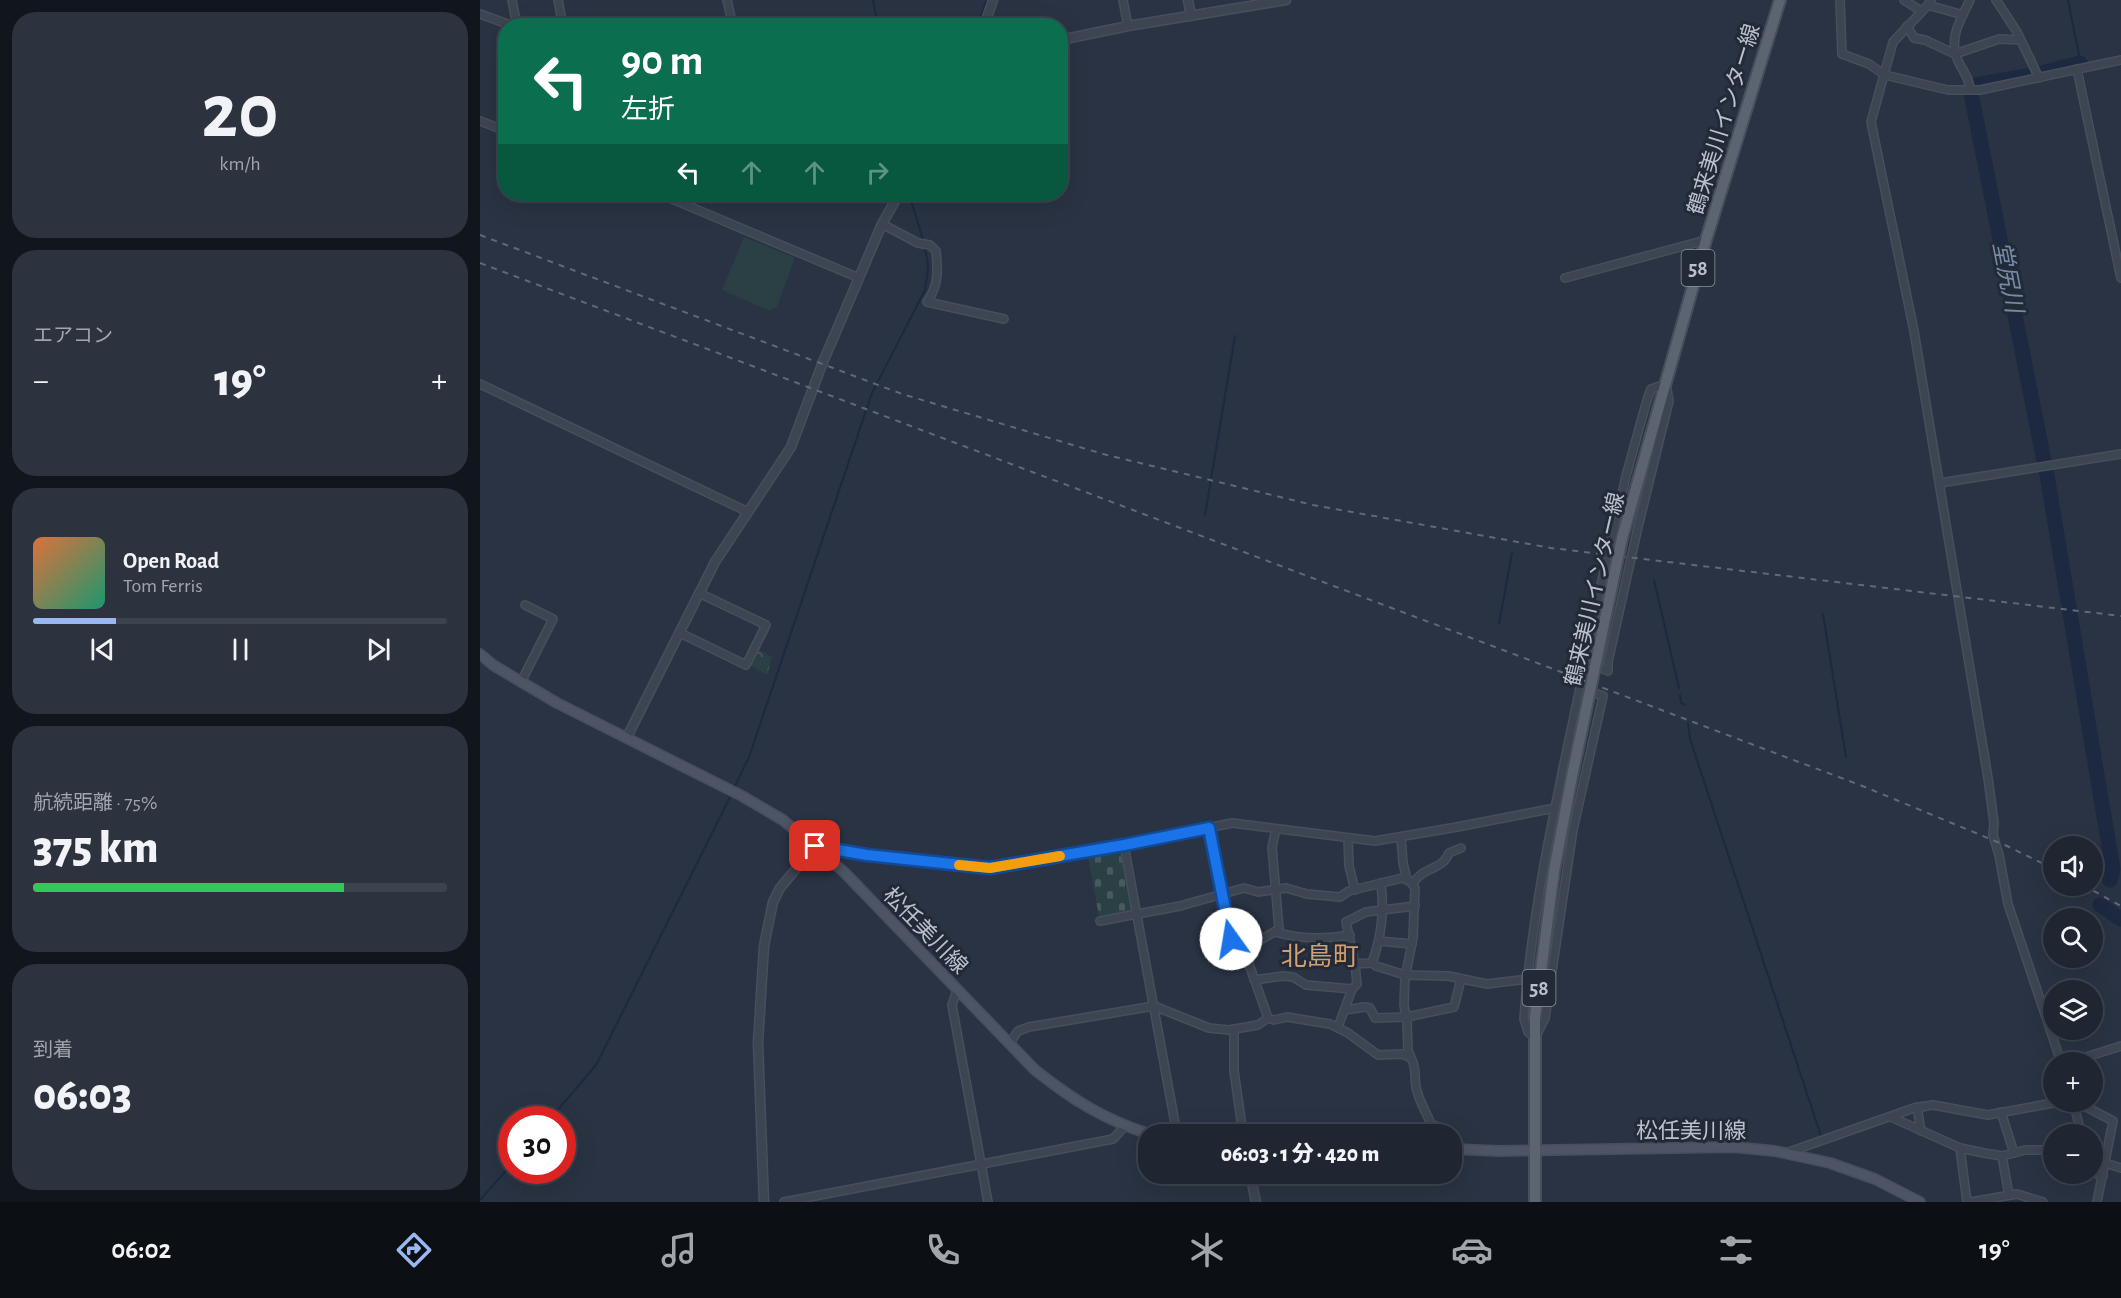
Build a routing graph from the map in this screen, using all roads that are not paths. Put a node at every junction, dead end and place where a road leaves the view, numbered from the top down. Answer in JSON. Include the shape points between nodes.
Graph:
{"nodes":[{"id":1,"x":512,"y":0,"type":"edge"},
{"id":2,"x":558,"y":0,"type":"edge"},
{"id":3,"x":727,"y":0,"type":"edge"},
{"id":4,"x":993,"y":0,"type":"edge"},
{"id":5,"x":1123,"y":0,"type":"edge"},
{"id":6,"x":1188,"y":0,"type":"edge"},
{"id":7,"x":1286,"y":0,"type":"edge"},
{"id":8,"x":1780,"y":0,"type":"edge"},
{"id":9,"x":1840,"y":0,"type":"edge"},
{"id":10,"x":1904,"y":0,"type":"edge"},
{"id":11,"x":1970,"y":0,"type":"edge"},
{"id":12,"x":1996,"y":0,"type":"edge"},
{"id":13,"x":1930,"y":3,"type":"edge"},
{"id":14,"x":1921,"y":11,"type":"junction"},
{"id":15,"x":480,"y":14,"type":"edge"},
{"id":16,"x":1963,"y":15,"type":"junction"},
{"id":17,"x":1191,"y":16,"type":"junction"},
{"id":18,"x":514,"y":18,"type":"edge"},
{"id":19,"x":561,"y":18,"type":"edge"},
{"id":20,"x":731,"y":18,"type":"edge"},
{"id":21,"x":987,"y":18,"type":"edge"},
{"id":22,"x":498,"y":20,"type":"edge"},
{"id":23,"x":1128,"y":26,"type":"junction"},
{"id":24,"x":1907,"y":26,"type":"junction"},
{"id":25,"x":1068,"y":38,"type":"edge"},
{"id":26,"x":2021,"y":40,"type":"junction"},
{"id":27,"x":1955,"y":54,"type":"junction"},
{"id":28,"x":2121,"y":60,"type":"edge"},
{"id":29,"x":2077,"y":69,"type":"junction"},
{"id":30,"x":1885,"y":75,"type":"junction"},
{"id":31,"x":2039,"y":78,"type":"junction"},
{"id":32,"x":1970,"y":90,"type":"junction"},
{"id":33,"x":480,"y":121,"type":"edge"},
{"id":34,"x":498,"y":128,"type":"edge"},
{"id":35,"x":677,"y":201,"type":"edge"},
{"id":36,"x":688,"y":201,"type":"edge"},
{"id":37,"x":895,"y":201,"type":"edge"},
{"id":38,"x":687,"y":205,"type":"junction"},
{"id":39,"x":882,"y":224,"type":"junction"},
{"id":40,"x":1706,"y":240,"type":"junction"},
{"id":41,"x":859,"y":278,"type":"junction"},
{"id":42,"x":1565,"y":278,"type":"dead end"},
{"id":43,"x":2121,"y":278,"type":"edge"},
{"id":44,"x":1004,"y":319,"type":"dead end"},
{"id":45,"x":480,"y":384,"type":"edge"},
{"id":46,"x":1666,"y":384,"type":"junction"},
{"id":47,"x":2121,"y":454,"type":"edge"},
{"id":48,"x":1940,"y":483,"type":"junction"},
{"id":49,"x":748,"y":512,"type":"junction"},
{"id":50,"x":699,"y":593,"type":"junction"},
{"id":51,"x":525,"y":605,"type":"dead end"},
{"id":52,"x":680,"y":633,"type":"junction"},
{"id":53,"x":480,"y":654,"type":"edge"},
{"id":54,"x":520,"y":682,"type":"junction"},
{"id":55,"x":627,"y":737,"type":"junction"},
{"id":56,"x":1555,"y":808,"type":"junction"},
{"id":57,"x":1209,"y":828,"type":"junction"},
{"id":58,"x":1276,"y":828,"type":"junction"},
{"id":59,"x":1401,"y":837,"type":"junction"},
{"id":60,"x":1348,"y":838,"type":"junction"},
{"id":61,"x":1124,"y":845,"type":"junction"},
{"id":62,"x":815,"y":846,"type":"junction"},
{"id":63,"x":1461,"y":848,"type":"dead end"},
{"id":64,"x":1410,"y":882,"type":"junction"},
{"id":65,"x":1381,"y":883,"type":"junction"},
{"id":66,"x":1277,"y":889,"type":"junction"},
{"id":67,"x":1355,"y":890,"type":"junction"},
{"id":68,"x":1221,"y":893,"type":"junction"},
{"id":69,"x":1414,"y":906,"type":"junction"},
{"id":70,"x":1383,"y":911,"type":"junction"},
{"id":71,"x":1137,"y":914,"type":"junction"},
{"id":72,"x":1100,"y":921,"type":"dead end"},
{"id":73,"x":1275,"y":932,"type":"junction"},
{"id":74,"x":1350,"y":935,"type":"junction"},
{"id":75,"x":1380,"y":941,"type":"junction"},
{"id":76,"x":1412,"y":944,"type":"junction"},
{"id":77,"x":1244,"y":950,"type":"junction"},
{"id":78,"x":1372,"y":963,"type":"junction"},
{"id":79,"x":1355,"y":964,"type":"junction"},
{"id":80,"x":1405,"y":975,"type":"junction"},
{"id":81,"x":1528,"y":979,"type":"junction"},
{"id":82,"x":1254,"y":980,"type":"junction"},
{"id":83,"x":1461,"y":980,"type":"junction"},
{"id":84,"x":1352,"y":989,"type":"junction"},
{"id":85,"x":957,"y":990,"type":"junction"},
{"id":86,"x":1154,"y":1006,"type":"junction"},
{"id":87,"x":1345,"y":1010,"type":"junction"},
{"id":88,"x":1407,"y":1017,"type":"junction"},
{"id":89,"x":1268,"y":1018,"type":"junction"},
{"id":90,"x":1338,"y":1027,"type":"junction"},
{"id":91,"x":1234,"y":1029,"type":"junction"},
{"id":92,"x":1535,"y":1038,"type":"junction"},
{"id":93,"x":1009,"y":1044,"type":"junction"},
{"id":94,"x":2121,"y":1046,"type":"edge"},
{"id":95,"x":2058,"y":1052,"type":"edge"},
{"id":96,"x":2102,"y":1052,"type":"edge"},
{"id":97,"x":1411,"y":1058,"type":"junction"},
{"id":98,"x":2043,"y":1105,"type":"edge"},
{"id":99,"x":1917,"y":1107,"type":"junction"},
{"id":100,"x":2001,"y":1112,"type":"junction"},
{"id":101,"x":2097,"y":1112,"type":"edge"},
{"id":102,"x":1891,"y":1117,"type":"junction"},
{"id":103,"x":2117,"y":1122,"type":"edge"},
{"id":104,"x":1175,"y":1124,"type":"edge"},
{"id":105,"x":1242,"y":1124,"type":"edge"},
{"id":106,"x":1431,"y":1124,"type":"edge"},
{"id":107,"x":1125,"y":1126,"type":"junction"},
{"id":108,"x":1138,"y":1130,"type":"edge"},
{"id":109,"x":1922,"y":1131,"type":"junction"},
{"id":110,"x":1960,"y":1148,"type":"junction"},
{"id":111,"x":1462,"y":1149,"type":"edge"},
{"id":112,"x":1534,"y":1150,"type":"junction"},
{"id":113,"x":2043,"y":1150,"type":"edge"},
{"id":114,"x":1786,"y":1153,"type":"junction"},
{"id":115,"x":2014,"y":1153,"type":"junction"},
{"id":116,"x":2001,"y":1156,"type":"junction"},
{"id":117,"x":2105,"y":1164,"type":"junction"},
{"id":118,"x":981,"y":1165,"type":"junction"},
{"id":119,"x":2121,"y":1168,"type":"edge"},
{"id":120,"x":2103,"y":1176,"type":"edge"},
{"id":121,"x":1252,"y":1184,"type":"edge"},
{"id":122,"x":2101,"y":1184,"type":"edge"},
{"id":123,"x":2009,"y":1195,"type":"junction"},
{"id":124,"x":764,"y":1202,"type":"edge"},
{"id":125,"x":784,"y":1202,"type":"edge"},
{"id":126,"x":988,"y":1202,"type":"edge"},
{"id":127,"x":1256,"y":1202,"type":"edge"},
{"id":128,"x":1535,"y":1202,"type":"edge"},
{"id":129,"x":1920,"y":1202,"type":"edge"},
{"id":130,"x":1969,"y":1202,"type":"edge"},
{"id":131,"x":2043,"y":1202,"type":"edge"},
{"id":132,"x":2097,"y":1202,"type":"edge"}],
"edges":[{"from":1,"to":18,"type":"street"},
{"from":2,"to":19,"type":"street"},
{"from":3,"to":20,"type":"street"},
{"from":4,"to":21,"type":"street"},
{"from":5,"to":23,"type":"street"},
{"from":6,"to":17,"type":"street"},
{"from":7,"to":17,"type":"street"},
{"from":8,"to":40,"type":"main road","name":"鶴来美川インター線","number":"58"},
{"from":9,"to":30,"type":"street","via":[[1842,54]]},
{"from":10,"to":14,"type":"street"},
{"from":11,"to":16,"type":"street"},
{"from":12,"to":26,"type":"street"},
{"from":13,"to":14,"type":"street"},
{"from":13,"to":16,"type":"street"},
{"from":14,"to":24,"type":"street"},
{"from":15,"to":22,"type":"street"},
{"from":16,"to":27,"type":"street","via":[[1956,28]]},
{"from":17,"to":23,"type":"street"},
{"from":23,"to":25,"type":"street"},
{"from":24,"to":27,"type":"street","via":[[1914,38]]},
{"from":24,"to":30,"type":"street","via":[[1893,42]]},
{"from":26,"to":27,"type":"street","via":[[1999,39]]},
{"from":26,"to":31,"type":"street"},
{"from":27,"to":32,"type":"street","via":[[1970,82]]},
{"from":28,"to":29,"type":"street"},
{"from":29,"to":31,"type":"street"},
{"from":29,"to":43,"type":"street"},
{"from":30,"to":32,"type":"street","via":[[1948,90]]},
{"from":30,"to":48,"type":"street","via":[[1871,122]]},
{"from":31,"to":32,"type":"street"},
{"from":33,"to":34,"type":"street"},
{"from":35,"to":38,"type":"street"},
{"from":36,"to":38,"type":"street"},
{"from":37,"to":39,"type":"street"},
{"from":38,"to":41,"type":"street"},
{"from":39,"to":41,"type":"street"},
{"from":39,"to":44,"type":"street","via":[[936,251],[938,277],[927,302]]},
{"from":40,"to":42,"type":"street"},
{"from":40,"to":46,"type":"main road","name":"鶴来美川インター線","number":"58"},
{"from":41,"to":49,"type":"street","via":[[790,447]]},
{"from":45,"to":49,"type":"street"},
{"from":46,"to":46,"type":"street","via":[[1669,401],[1608,671],[1584,659],[1647,400],[1651,388]]},
{"from":46,"to":92,"type":"main road","name":"鶴来美川インター線","number":"58","bridge":true,"via":[[1622,538],[1572,776],[1554,871]]},
{"from":47,"to":48,"type":"street"},
{"from":48,"to":95,"type":"street","via":[[1988,778],[1993,835],[2008,904]]},
{"from":49,"to":50,"type":"street"},
{"from":50,"to":52,"type":"street"},
{"from":50,"to":52,"type":"street","via":[[766,625],[746,665]]},
{"from":51,"to":54,"type":"street","via":[[553,619]]},
{"from":52,"to":55,"type":"street"},
{"from":53,"to":54,"type":"main road","name":"松任美川線"},
{"from":54,"to":55,"type":"main road","name":"松任美川線"},
{"from":55,"to":62,"type":"main road","name":"松任美川線","via":[[783,820]]},
{"from":56,"to":59,"type":"street"},
{"from":56,"to":81,"type":"street","via":[[1533,925]]},
{"from":56,"to":92,"type":"street","via":[[1580,688],[1603,696],[1570,849],[1545,1018]]},
{"from":57,"to":58,"type":"street","via":[[1232,823]]},
{"from":57,"to":61,"type":"street"},
{"from":57,"to":68,"type":"street"},
{"from":58,"to":60,"type":"street"},
{"from":58,"to":66,"type":"street","via":[[1272,847]]},
{"from":59,"to":60,"type":"street","via":[[1375,841]]},
{"from":59,"to":64,"type":"street"},
{"from":60,"to":67,"type":"street"},
{"from":61,"to":62,"type":"street","via":[[990,868]]},
{"from":61,"to":71,"type":"street"},
{"from":62,"to":85,"type":"main road","name":"松任美川線"},
{"from":62,"to":124,"type":"street","via":[[780,888],[773,902],[764,946],[758,1043]]},
{"from":63,"to":64,"type":"street"},
{"from":64,"to":65,"type":"street","via":[[1402,878]]},
{"from":64,"to":69,"type":"street","via":[[1415,888]]},
{"from":65,"to":67,"type":"street"},
{"from":65,"to":70,"type":"street"},
{"from":66,"to":67,"type":"street","via":[[1340,897]]},
{"from":66,"to":68,"type":"street","via":[[1258,892],[1245,888]]},
{"from":66,"to":73,"type":"street","via":[[1279,929]]},
{"from":68,"to":71,"type":"street"},
{"from":68,"to":77,"type":"street","via":[[1231,939]]},
{"from":69,"to":70,"type":"street"},
{"from":69,"to":76,"type":"street"},
{"from":70,"to":74,"type":"street","via":[[1366,912],[1346,922]]},
{"from":70,"to":75,"type":"street"},
{"from":71,"to":72,"type":"street"},
{"from":71,"to":86,"type":"street"},
{"from":73,"to":74,"type":"street","via":[[1331,939]]},
{"from":73,"to":77,"type":"street"},
{"from":74,"to":79,"type":"street"},
{"from":75,"to":76,"type":"street"},
{"from":75,"to":78,"type":"street"},
{"from":76,"to":80,"type":"street"},
{"from":77,"to":82,"type":"street"},
{"from":78,"to":79,"type":"street"},
{"from":78,"to":80,"type":"street"},
{"from":79,"to":84,"type":"street","via":[[1357,984]]},
{"from":80,"to":83,"type":"street"},
{"from":80,"to":88,"type":"street"},
{"from":81,"to":83,"type":"street","via":[[1487,984]]},
{"from":81,"to":92,"type":"street","via":[[1524,1019],[1528,1032]]},
{"from":82,"to":84,"type":"street","via":[[1283,976],[1306,985]]},
{"from":82,"to":89,"type":"street"},
{"from":83,"to":88,"type":"street","via":[[1454,1007]]},
{"from":84,"to":87,"type":"street"},
{"from":85,"to":93,"type":"main road","name":"松任美川線"},
{"from":85,"to":118,"type":"street","via":[[952,1005]]},
{"from":86,"to":91,"type":"street","via":[[1209,1028]]},
{"from":86,"to":93,"type":"street","via":[[1029,1027],[1018,1031]]},
{"from":86,"to":104,"type":"street"},
{"from":87,"to":88,"type":"street","via":[[1365,1007],[1370,1008],[1375,1018]]},
{"from":87,"to":90,"type":"street"},
{"from":88,"to":97,"type":"street"},
{"from":89,"to":90,"type":"street","via":[[1287,1017]]},
{"from":89,"to":91,"type":"street","via":[[1258,1025]]},
{"from":90,"to":97,"type":"street","via":[[1378,1055],[1402,1054]]},
{"from":91,"to":105,"type":"street","via":[[1234,1071]]},
{"from":92,"to":112,"type":"main road","name":"鶴来美川インター線","number":"58"},
{"from":93,"to":107,"type":"main road","name":"松任美川線","via":[[1070,1097]]},
{"from":94,"to":96,"type":"street"},
{"from":97,"to":106,"type":"street","via":[[1416,1069],[1416,1088]]},
{"from":98,"to":100,"type":"street"},
{"from":99,"to":100,"type":"street","via":[[1933,1105],[1988,1115]]},
{"from":99,"to":102,"type":"street"},
{"from":99,"to":109,"type":"street"},
{"from":100,"to":115,"type":"street"},
{"from":101,"to":103,"type":"street"},
{"from":102,"to":109,"type":"street"},
{"from":102,"to":114,"type":"street"},
{"from":103,"to":117,"type":"street"},
{"from":107,"to":108,"type":"main road","name":"松任美川線"},
{"from":107,"to":118,"type":"street","via":[[1113,1138]]},
{"from":109,"to":110,"type":"street"},
{"from":110,"to":116,"type":"street"},
{"from":110,"to":130,"type":"street"},
{"from":111,"to":112,"type":"main road","name":"松任美川線"},
{"from":112,"to":114,"type":"main road","name":"松任美川線","via":[[1734,1147]]},
{"from":112,"to":128,"type":"main road","name":"鶴来美川インター線","number":"58"},
{"from":113,"to":115,"type":"street"},
{"from":114,"to":129,"type":"main road","name":"松任美川線","via":[[1875,1179]]},
{"from":115,"to":116,"type":"street"},
{"from":116,"to":123,"type":"street"},
{"from":117,"to":119,"type":"street"},
{"from":117,"to":120,"type":"street"},
{"from":118,"to":125,"type":"street"},
{"from":118,"to":126,"type":"street"},
{"from":121,"to":127,"type":"street"},
{"from":122,"to":132,"type":"street"},
{"from":123,"to":130,"type":"street"},
{"from":123,"to":131,"type":"street"}]}
